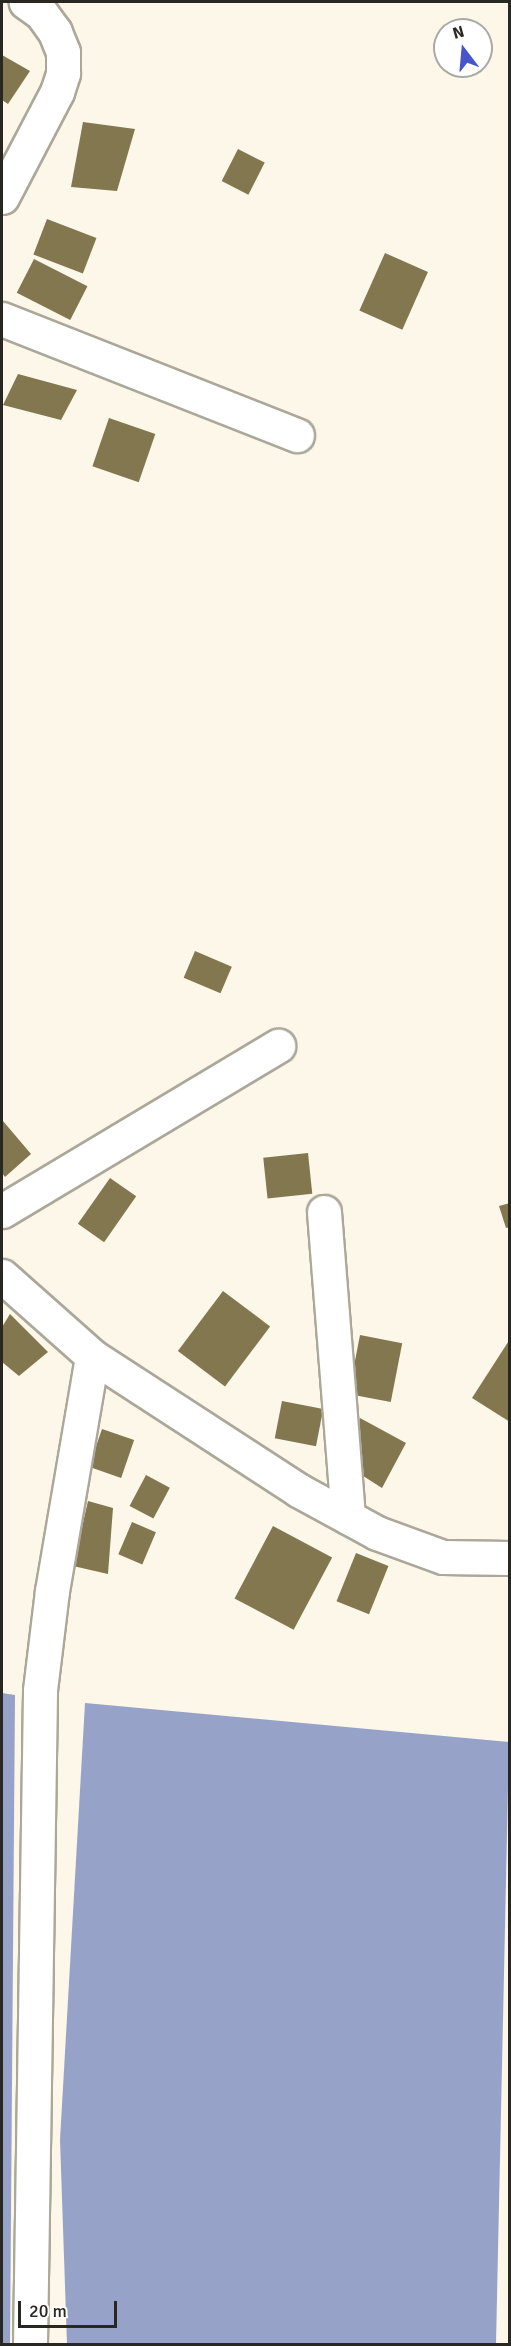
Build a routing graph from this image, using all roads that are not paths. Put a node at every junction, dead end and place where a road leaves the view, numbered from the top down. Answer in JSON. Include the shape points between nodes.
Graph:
{"nodes":[{"id":1,"x":26,"y":2,"type":"edge"},
{"id":2,"x":2,"y":197,"type":"edge"},
{"id":3,"x":2,"y":319,"type":"edge"},
{"id":4,"x":297,"y":435,"type":"dead end"},
{"id":5,"x":278,"y":1046,"type":"dead end"},
{"id":6,"x":2,"y":1211,"type":"edge"},
{"id":7,"x":324,"y":1212,"type":"dead end"},
{"id":8,"x":2,"y":1276,"type":"edge"},
{"id":9,"x":92,"y":1356,"type":"junction"},
{"id":10,"x":348,"y":1517,"type":"junction"},
{"id":11,"x":510,"y":1558,"type":"edge"},
{"id":12,"x":30,"y":2344,"type":"edge"}],
"edges":[{"from":1,"to":2,"type":"street","via":[[41,13],[55,32],[63,52],[63,74]]},
{"from":3,"to":4,"type":"street"},
{"from":5,"to":6,"type":"street"},
{"from":7,"to":10,"type":"street"},
{"from":8,"to":9,"type":"street"},
{"from":9,"to":10,"type":"street","via":[[298,1490]]},
{"from":9,"to":12,"type":"street","via":[[52,1591],[40,1690]]},
{"from":10,"to":11,"type":"street","via":[[377,1533],[443,1557]]}]}
